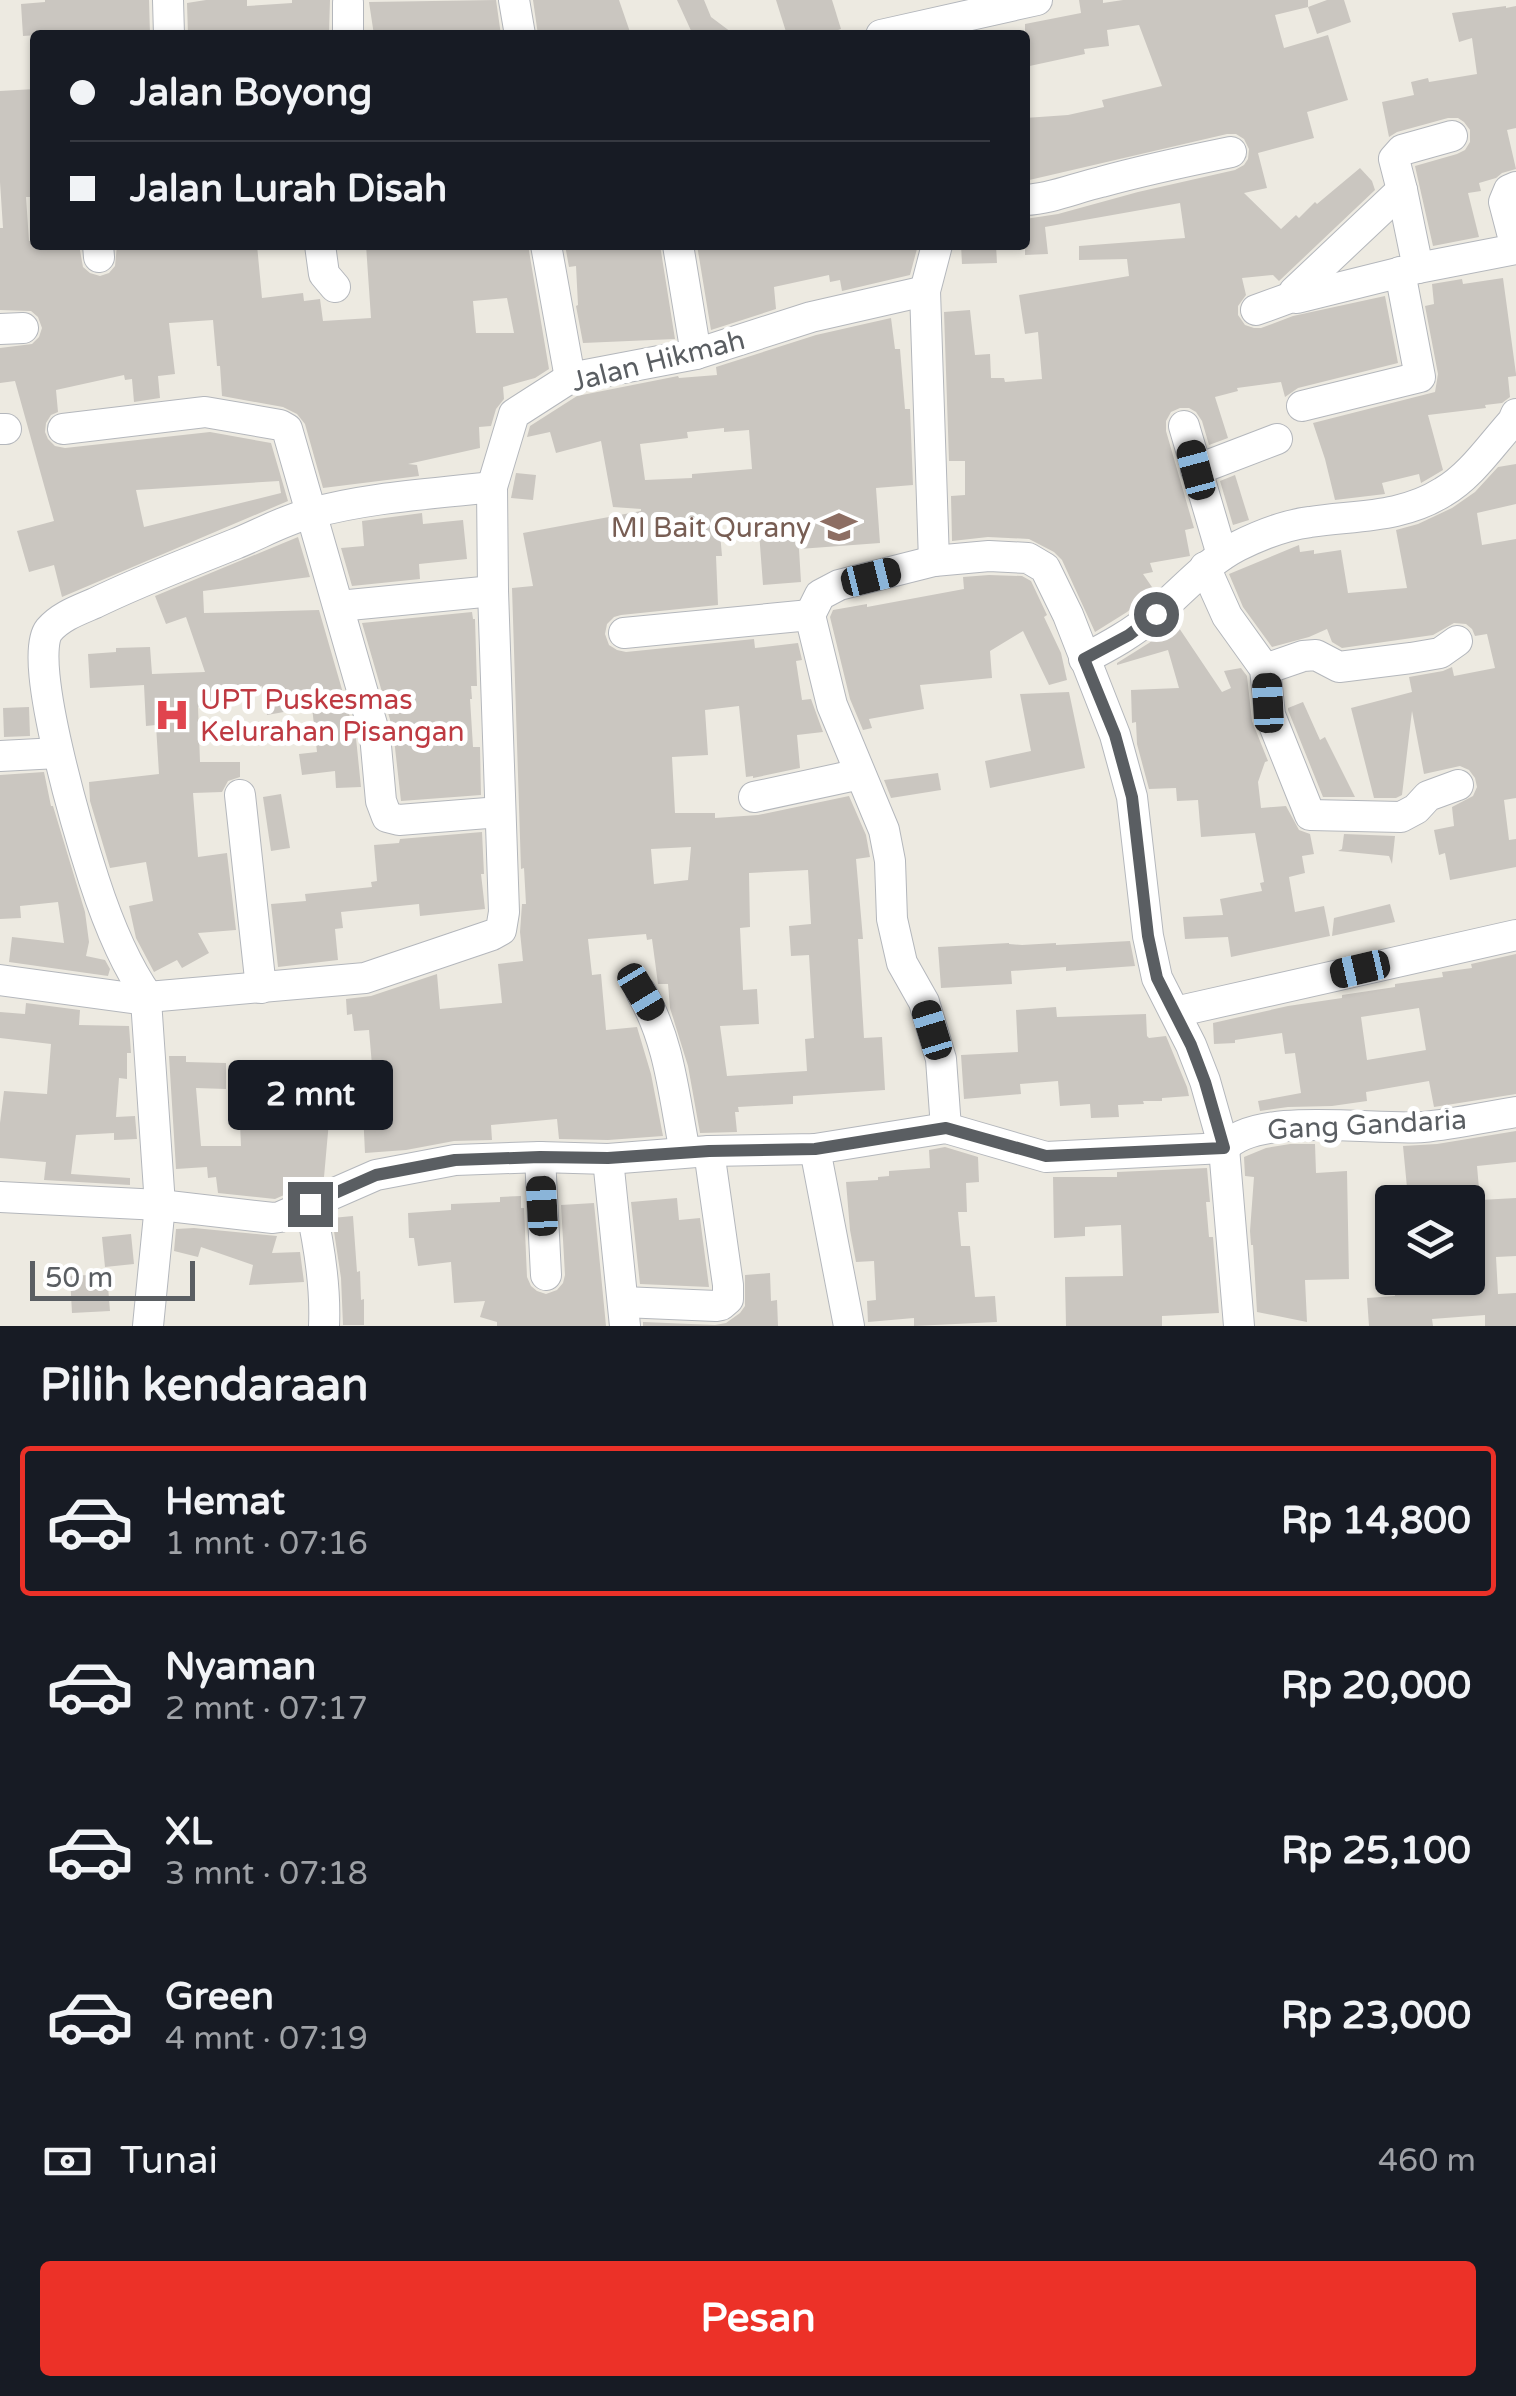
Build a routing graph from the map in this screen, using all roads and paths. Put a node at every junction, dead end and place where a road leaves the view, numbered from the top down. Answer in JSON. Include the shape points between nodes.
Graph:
{"nodes":[{"id":1,"x":168,"y":0,"type":"edge"},
{"id":2,"x":514,"y":0,"type":"edge"},
{"id":3,"x":1037,"y":0,"type":"edge"},
{"id":4,"x":348,"y":3,"type":"dead end"},
{"id":5,"x":969,"y":16,"type":"edge"},
{"id":6,"x":169,"y":30,"type":"edge"},
{"id":7,"x":348,"y":30,"type":"edge"},
{"id":8,"x":519,"y":30,"type":"edge"},
{"id":9,"x":904,"y":30,"type":"edge"},
{"id":10,"x":1452,"y":136,"type":"dead end"},
{"id":11,"x":1231,"y":152,"type":"dead end"},
{"id":12,"x":1516,"y":187,"type":"edge"},
{"id":13,"x":1402,"y":190,"type":"junction"},
{"id":14,"x":1030,"y":200,"type":"edge"},
{"id":15,"x":1516,"y":248,"type":"edge"},
{"id":16,"x":321,"y":250,"type":"edge"},
{"id":17,"x":547,"y":250,"type":"edge"},
{"id":18,"x":679,"y":250,"type":"edge"},
{"id":19,"x":936,"y":250,"type":"edge"},
{"id":20,"x":1409,"y":270,"type":"junction"},
{"id":21,"x":335,"y":286,"type":"dead end"},
{"id":22,"x":925,"y":291,"type":"junction"},
{"id":23,"x":1292,"y":297,"type":"junction"},
{"id":24,"x":1256,"y":310,"type":"dead end"},
{"id":25,"x":696,"y":354,"type":"junction"},
{"id":26,"x":570,"y":378,"type":"junction"},
{"id":27,"x":1302,"y":406,"type":"dead end"},
{"id":28,"x":1515,"y":419,"type":"edge"},
{"id":29,"x":1184,"y":426,"type":"dead end"},
{"id":30,"x":62,"y":429,"type":"dead end"},
{"id":31,"x":1277,"y":440,"type":"dead end"},
{"id":32,"x":1196,"y":470,"type":"junction"},
{"id":33,"x":492,"y":487,"type":"junction"},
{"id":34,"x":310,"y":513,"type":"junction"},
{"id":35,"x":934,"y":561,"type":"junction"},
{"id":36,"x":1214,"y":561,"type":"junction"},
{"id":37,"x":493,"y":591,"type":"junction"},
{"id":38,"x":339,"y":606,"type":"junction"},
{"id":39,"x":810,"y":615,"type":"junction"},
{"id":40,"x":624,"y":633,"type":"dead end"},
{"id":41,"x":1457,"y":641,"type":"dead end"},
{"id":42,"x":1084,"y":659,"type":"junction"},
{"id":43,"x":1265,"y":669,"type":"junction"},
{"id":44,"x":58,"y":752,"type":"junction"},
{"id":45,"x":0,"y":756,"type":"edge"},
{"id":46,"x":860,"y":774,"type":"junction"},
{"id":47,"x":1458,"y":785,"type":"dead end"},
{"id":48,"x":240,"y":795,"type":"dead end"},
{"id":49,"x":754,"y":796,"type":"dead end"},
{"id":50,"x":500,"y":812,"type":"junction"},
{"id":51,"x":1516,"y":935,"type":"edge"},
{"id":52,"x":0,"y":980,"type":"edge"},
{"id":53,"x":260,"y":988,"type":"junction"},
{"id":54,"x":641,"y":992,"type":"dead end"},
{"id":55,"x":147,"y":998,"type":"junction"},
{"id":56,"x":1174,"y":1012,"type":"junction"},
{"id":57,"x":1516,"y":1112,"type":"edge"},
{"id":58,"x":946,"y":1128,"type":"junction"},
{"id":59,"x":1224,"y":1148,"type":"junction"},
{"id":60,"x":815,"y":1149,"type":"junction"},
{"id":61,"x":697,"y":1152,"type":"junction"},
{"id":62,"x":540,"y":1157,"type":"junction"},
{"id":63,"x":608,"y":1158,"type":"junction"},
{"id":64,"x":0,"y":1197,"type":"edge"},
{"id":65,"x":310,"y":1204,"type":"junction"},
{"id":66,"x":160,"y":1205,"type":"junction"},
{"id":67,"x":546,"y":1274,"type":"dead end"},
{"id":68,"x":624,"y":1314,"type":"edge"},
{"id":69,"x":148,"y":1326,"type":"edge"},
{"id":70,"x":324,"y":1326,"type":"edge"},
{"id":71,"x":848,"y":1326,"type":"edge"},
{"id":72,"x":1239,"y":1326,"type":"edge"}],
"edges":[{"from":1,"to":6,"type":"street"},
{"from":2,"to":8,"type":"street"},
{"from":3,"to":5,"type":"street"},
{"from":4,"to":7,"type":"street"},
{"from":5,"to":9,"type":"street"},
{"from":10,"to":13,"type":"street","via":[[1398,152]]},
{"from":11,"to":14,"type":"street"},
{"from":12,"to":15,"type":"street","via":[[1504,202]]},
{"from":13,"to":20,"type":"street"},
{"from":13,"to":23,"type":"street"},
{"from":15,"to":20,"type":"street"},
{"from":16,"to":21,"type":"street","via":[[324,274]]},
{"from":17,"to":26,"type":"street"},
{"from":18,"to":25,"type":"street"},
{"from":19,"to":22,"type":"street"},
{"from":20,"to":23,"type":"street"},
{"from":20,"to":27,"type":"street","via":[[1423,390]]},
{"from":22,"to":25,"type":"street","name":"Jalan Hikmah","via":[[811,317]]},
{"from":22,"to":35,"type":"street"},
{"from":23,"to":24,"type":"street"},
{"from":25,"to":26,"type":"street","name":"Jalan Hikmah"},
{"from":26,"to":33,"type":"street","name":"Jalan Hikmah","via":[[514,414]]},
{"from":28,"to":36,"type":"street","via":[[1436,496],[1376,516],[1274,530]]},
{"from":29,"to":32,"type":"street"},
{"from":30,"to":34,"type":"street","via":[[205,412],[280,425],[287,429]]},
{"from":31,"to":32,"type":"street"},
{"from":32,"to":36,"type":"street"},
{"from":33,"to":34,"type":"street"},
{"from":33,"to":37,"type":"street","name":"Jalan Hikmah"},
{"from":34,"to":38,"type":"street"},
{"from":34,"to":44,"type":"street","via":[[115,593],[47,632],[42,664]]},
{"from":35,"to":39,"type":"street","via":[[839,585],[820,594]]},
{"from":35,"to":42,"type":"street","via":[[989,556],[1038,562]]},
{"from":36,"to":42,"type":"street","via":[[1129,635]]},
{"from":36,"to":43,"type":"street","via":[[1227,616]]},
{"from":37,"to":38,"type":"street"},
{"from":37,"to":50,"type":"street","name":"Jalan Hikmah"},
{"from":38,"to":50,"type":"street","via":[[375,735],[387,818]]},
{"from":39,"to":40,"type":"street"},
{"from":39,"to":46,"type":"street","via":[[830,696]]},
{"from":41,"to":43,"type":"street","via":[[1440,653],[1411,658],[1340,667],[1304,656]]},
{"from":42,"to":56,"type":"street","via":[[1132,797],[1148,936],[1157,978]]},
{"from":43,"to":47,"type":"street","via":[[1270,715],[1310,815],[1402,817],[1428,796]]},
{"from":44,"to":45,"type":"street"},
{"from":44,"to":55,"type":"street","via":[[94,881]]},
{"from":46,"to":49,"type":"street"},
{"from":46,"to":58,"type":"street","via":[[884,830],[902,963],[924,1002],[941,1059]]},
{"from":48,"to":53,"type":"street"},
{"from":50,"to":53,"type":"street","name":"Jalan Hikmah","via":[[501,930],[365,978]]},
{"from":51,"to":56,"type":"street"},
{"from":52,"to":55,"type":"street","name":"Jalan Hikmah"},
{"from":53,"to":55,"type":"street","name":"Jalan Hikmah"},
{"from":54,"to":61,"type":"street","via":[[655,1016]]},
{"from":55,"to":66,"type":"street"},
{"from":56,"to":59,"type":"street"},
{"from":57,"to":59,"type":"street","name":"Gang Gandaria","via":[[1422,1127],[1264,1128]]},
{"from":58,"to":59,"type":"street","via":[[1046,1156]]},
{"from":58,"to":60,"type":"street"},
{"from":59,"to":72,"type":"street"},
{"from":60,"to":61,"type":"street"},
{"from":60,"to":71,"type":"street"},
{"from":61,"to":63,"type":"street"},
{"from":61,"to":68,"type":"street","via":[[728,1300]]},
{"from":62,"to":63,"type":"street"},
{"from":62,"to":65,"type":"street","via":[[455,1160],[376,1175]]},
{"from":62,"to":67,"type":"street"},
{"from":63,"to":68,"type":"street"},
{"from":64,"to":66,"type":"street"},
{"from":65,"to":66,"type":"street","via":[[272,1218]]},
{"from":65,"to":70,"type":"street"},
{"from":66,"to":69,"type":"street"}]}
